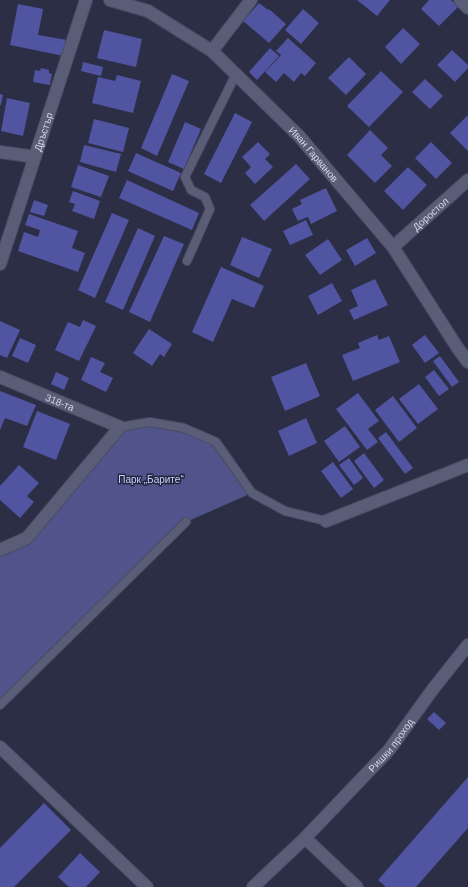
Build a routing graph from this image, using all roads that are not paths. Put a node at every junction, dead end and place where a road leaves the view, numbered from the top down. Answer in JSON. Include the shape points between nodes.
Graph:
{"nodes":[{"id":1,"x":86,"y":0,"type":"edge"},
{"id":2,"x":110,"y":0,"type":"edge"},
{"id":3,"x":251,"y":0,"type":"edge"},
{"id":4,"x":460,"y":0,"type":"edge"},
{"id":5,"x":468,"y":8,"type":"edge"},
{"id":6,"x":212,"y":51,"type":"junction"},
{"id":7,"x":236,"y":74,"type":"junction"},
{"id":8,"x":0,"y":152,"type":"edge"},
{"id":9,"x":35,"y":157,"type":"junction"},
{"id":10,"x":468,"y":180,"type":"edge"},
{"id":11,"x":393,"y":247,"type":"junction"},
{"id":12,"x":187,"y":261,"type":"dead end"},
{"id":13,"x":0,"y":264,"type":"edge"},
{"id":14,"x":468,"y":362,"type":"edge"},
{"id":15,"x":0,"y":377,"type":"edge"},
{"id":16,"x":120,"y":427,"type":"junction"},
{"id":17,"x":468,"y":465,"type":"edge"},
{"id":18,"x":326,"y":521,"type":"joint"},
{"id":19,"x":186,"y":522,"type":"dead end"},
{"id":20,"x":0,"y":550,"type":"edge"},
{"id":21,"x":468,"y":645,"type":"edge"},
{"id":22,"x":0,"y":705,"type":"edge"},
{"id":23,"x":0,"y":747,"type":"edge"},
{"id":24,"x":305,"y":838,"type":"junction"},
{"id":25,"x":147,"y":887,"type":"edge"},
{"id":26,"x":253,"y":887,"type":"edge"},
{"id":27,"x":357,"y":887,"type":"edge"}],
"edges":[{"from":1,"to":9,"type":"street","name":"Дръстър"},
{"from":2,"to":6,"type":"street","name":"Иван Гарванов","via":[[148,11]]},
{"from":3,"to":6,"type":"street"},
{"from":4,"to":5,"type":"street"},
{"from":6,"to":7,"type":"street","name":"Иван Гарванов"},
{"from":7,"to":11,"type":"street","name":"Иван Гарванов","via":[[299,136]]},
{"from":7,"to":12,"type":"lane","via":[[185,177],[191,190],[205,197],[210,209]]},
{"from":8,"to":9,"type":"street"},
{"from":9,"to":13,"type":"street","name":"Дръстър"},
{"from":10,"to":11,"type":"street","name":"Доростол"},
{"from":11,"to":14,"type":"street","name":"Иван Гарванов"},
{"from":15,"to":16,"type":"street","name":"318-та"},
{"from":16,"to":18,"type":"lane","via":[[150,422],[184,428],[216,442],[252,493],[285,512]]},
{"from":16,"to":20,"type":"street","via":[[27,538]]},
{"from":17,"to":18,"type":"street"},
{"from":19,"to":22,"type":"lane"},
{"from":21,"to":24,"type":"street","name":"Ришки проход","via":[[389,750]]},
{"from":23,"to":25,"type":"street"},
{"from":24,"to":26,"type":"street","name":"Ришки проход"},
{"from":24,"to":27,"type":"street"}]}
